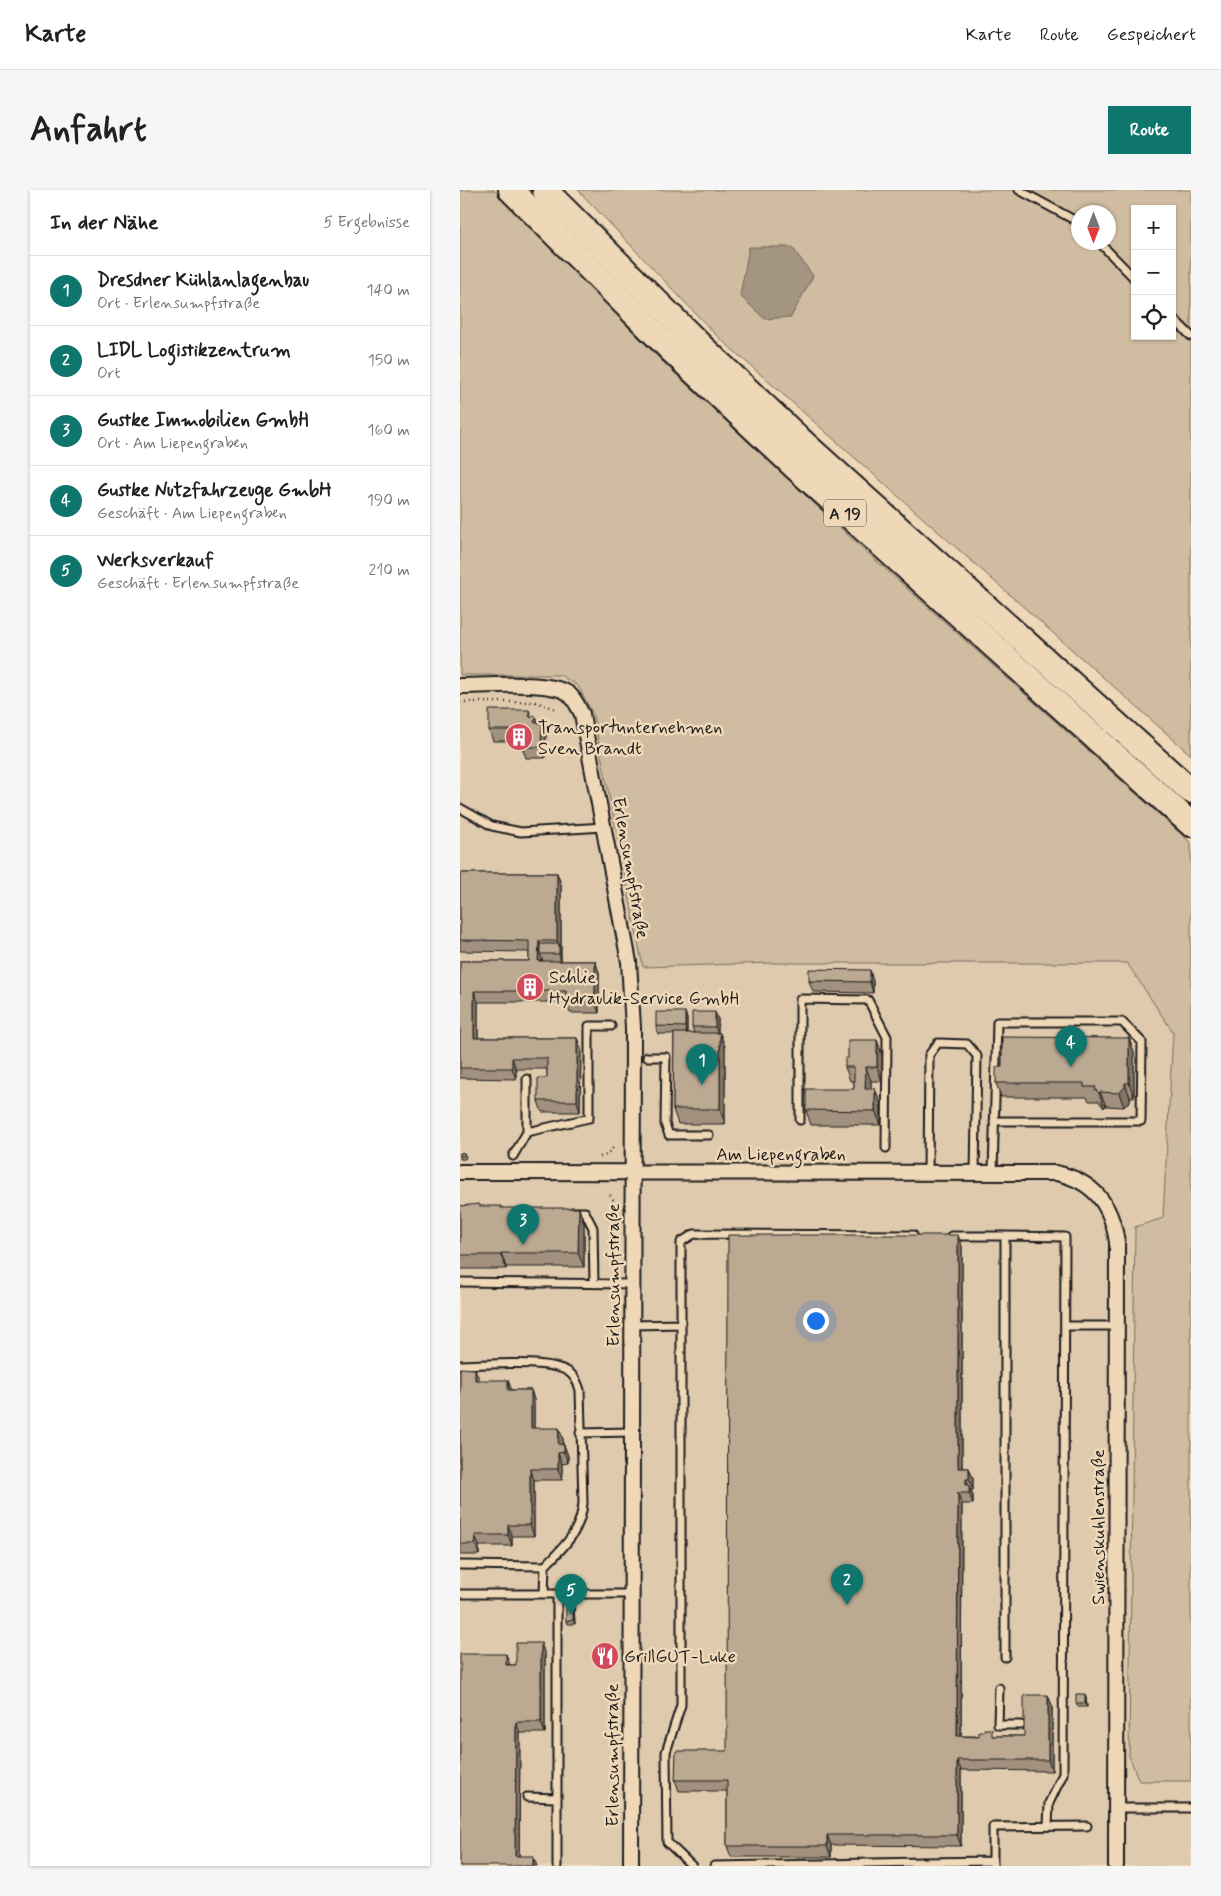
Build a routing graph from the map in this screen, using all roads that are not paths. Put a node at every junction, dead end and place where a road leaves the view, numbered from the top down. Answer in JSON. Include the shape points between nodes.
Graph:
{"nodes":[{"id":1,"x":511,"y":190,"type":"edge"},
{"id":2,"x":545,"y":190,"type":"edge"},
{"id":3,"x":1019,"y":190,"type":"edge"},
{"id":4,"x":1071,"y":218,"type":"edge"},
{"id":5,"x":1107,"y":250,"type":"edge"},
{"id":6,"x":1131,"y":275,"type":"edge"},
{"id":7,"x":1176,"y":321,"type":"edge"},
{"id":8,"x":1191,"y":336,"type":"edge"},
{"id":9,"x":460,"y":686,"type":"edge"},
{"id":10,"x":1191,"y":791,"type":"edge"},
{"id":11,"x":460,"y":808,"type":"edge"},
{"id":12,"x":1191,"y":824,"type":"edge"},
{"id":13,"x":604,"y":827,"type":"junction"},
{"id":14,"x":612,"y":1026,"type":"dead end"},
{"id":15,"x":648,"y":1057,"type":"dead end"},
{"id":16,"x":527,"y":1079,"type":"dead end"},
{"id":17,"x":800,"y":1120,"type":"dead end"},
{"id":18,"x":994,"y":1121,"type":"junction"},
{"id":19,"x":527,"y":1132,"type":"junction"},
{"id":20,"x":709,"y":1135,"type":"dead end"},
{"id":21,"x":886,"y":1148,"type":"dead end"},
{"id":22,"x":513,"y":1156,"type":"dead end"},
{"id":23,"x":460,"y":1172,"type":"edge"},
{"id":24,"x":632,"y":1172,"type":"junction"},
{"id":25,"x":928,"y":1174,"type":"junction"},
{"id":26,"x":976,"y":1174,"type":"junction"},
{"id":27,"x":993,"y":1174,"type":"junction"},
{"id":28,"x":1097,"y":1193,"type":"joint"},
{"id":29,"x":566,"y":1212,"type":"edge"},
{"id":30,"x":917,"y":1235,"type":"edge"},
{"id":31,"x":946,"y":1236,"type":"edge"},
{"id":32,"x":1005,"y":1236,"type":"junction"},
{"id":33,"x":460,"y":1282,"type":"edge"},
{"id":34,"x":594,"y":1284,"type":"junction"},
{"id":35,"x":632,"y":1284,"type":"junction"},
{"id":36,"x":681,"y":1324,"type":"junction"},
{"id":37,"x":632,"y":1325,"type":"junction"},
{"id":38,"x":1066,"y":1326,"type":"junction"},
{"id":39,"x":1117,"y":1326,"type":"junction"},
{"id":40,"x":460,"y":1365,"type":"edge"},
{"id":41,"x":632,"y":1432,"type":"junction"},
{"id":42,"x":580,"y":1433,"type":"junction"},
{"id":43,"x":460,"y":1565,"type":"edge"},
{"id":44,"x":545,"y":1566,"type":"junction"},
{"id":45,"x":460,"y":1594,"type":"edge"},
{"id":46,"x":544,"y":1594,"type":"junction"},
{"id":47,"x":557,"y":1594,"type":"junction"},
{"id":48,"x":632,"y":1594,"type":"junction"},
{"id":49,"x":1005,"y":1657,"type":"dead end"},
{"id":50,"x":999,"y":1688,"type":"dead end"},
{"id":51,"x":1021,"y":1725,"type":"dead end"},
{"id":52,"x":527,"y":1797,"type":"dead end"},
{"id":53,"x":557,"y":1798,"type":"junction"},
{"id":54,"x":1116,"y":1808,"type":"junction"},
{"id":55,"x":1191,"y":1808,"type":"edge"},
{"id":56,"x":1048,"y":1826,"type":"junction"},
{"id":57,"x":1087,"y":1826,"type":"dead end"},
{"id":58,"x":923,"y":1864,"type":"edge"},
{"id":59,"x":993,"y":1864,"type":"edge"},
{"id":60,"x":557,"y":1866,"type":"edge"},
{"id":61,"x":631,"y":1866,"type":"edge"},
{"id":62,"x":692,"y":1866,"type":"edge"},
{"id":63,"x":714,"y":1866,"type":"edge"},
{"id":64,"x":1116,"y":1866,"type":"edge"}],
"edges":[{"from":1,"to":12,"type":"highway","number":"A 19","via":[[671,350],[795,467]]},
{"from":2,"to":10,"type":"highway","number":"A 19","via":[[701,346],[807,446]]},
{"from":3,"to":4,"type":"lane"},
{"from":5,"to":6,"type":"lane"},
{"from":7,"to":8,"type":"lane"},
{"from":9,"to":13,"type":"street","name":"Erlensumpfstraße","via":[[547,686],[568,693],[582,714]]},
{"from":11,"to":13,"type":"lane","via":[[492,826],[521,832]]},
{"from":13,"to":24,"type":"street","name":"Erlensumpfstraße","via":[[632,989]]},
{"from":14,"to":19,"type":"lane","via":[[589,1026],[589,1118]]},
{"from":15,"to":20,"type":"lane","via":[[666,1057],[665,1124],[669,1135]]},
{"from":16,"to":19,"type":"lane"},
{"from":17,"to":21,"type":"lane","via":[[800,998],[868,1000],[887,1036]]},
{"from":18,"to":18,"type":"lane","via":[[997,1022],[1122,1022],[1142,1042],[1141,1121]]},
{"from":18,"to":27,"type":"lane"},
{"from":19,"to":22,"type":"lane"},
{"from":23,"to":24,"type":"street","name":"Am Liepengraben"},
{"from":24,"to":25,"type":"street","name":"Am Liepengraben"},
{"from":24,"to":35,"type":"street","name":"Erlensumpfstraße"},
{"from":25,"to":26,"type":"street","name":"Am Liepengraben"},
{"from":25,"to":26,"type":"lane","via":[[929,1055],[938,1043],[967,1044],[977,1056]]},
{"from":26,"to":27,"type":"street","name":"Am Liepengraben"},
{"from":27,"to":28,"type":"street","name":"Am Liepengraben","via":[[1056,1173],[1073,1177]]},
{"from":28,"to":39,"type":"street","name":"Swienskuhlenstraße","via":[[1108,1210],[1117,1242]]},
{"from":29,"to":34,"type":"lane","via":[[586,1212],[593,1228]]},
{"from":30,"to":36,"type":"lane","via":[[694,1234],[681,1242]]},
{"from":31,"to":32,"type":"lane"},
{"from":32,"to":38,"type":"lane","via":[[1065,1237]]},
{"from":32,"to":49,"type":"lane"},
{"from":33,"to":34,"type":"lane"},
{"from":34,"to":35,"type":"lane"},
{"from":35,"to":37,"type":"street","name":"Erlensumpfstraße"},
{"from":36,"to":37,"type":"lane"},
{"from":36,"to":62,"type":"lane","via":[[681,1705],[666,1752],[667,1833],[668,1842]]},
{"from":37,"to":41,"type":"street","name":"Erlensumpfstraße"},
{"from":38,"to":39,"type":"lane"},
{"from":38,"to":56,"type":"lane","via":[[1063,1774],[1048,1803]]},
{"from":39,"to":54,"type":"street","name":"Swienskuhlenstraße"},
{"from":40,"to":42,"type":"lane","via":[[544,1365],[570,1373],[580,1390]]},
{"from":41,"to":42,"type":"lane"},
{"from":41,"to":48,"type":"street","name":"Erlensumpfstraße"},
{"from":42,"to":44,"type":"lane","via":[[582,1514],[573,1536]]},
{"from":43,"to":44,"type":"lane"},
{"from":44,"to":46,"type":"lane"},
{"from":45,"to":46,"type":"lane"},
{"from":46,"to":47,"type":"lane"},
{"from":47,"to":48,"type":"lane"},
{"from":47,"to":53,"type":"lane"},
{"from":48,"to":61,"type":"street","name":"Erlensumpfstraße"},
{"from":50,"to":51,"type":"lane","via":[[998,1725]]},
{"from":52,"to":53,"type":"lane"},
{"from":53,"to":60,"type":"lane"},
{"from":54,"to":55,"type":"lane"},
{"from":54,"to":64,"type":"street","name":"Swienskuhlenstraße"},
{"from":56,"to":57,"type":"lane"},
{"from":56,"to":59,"type":"lane","via":[[993,1827]]},
{"from":58,"to":59,"type":"lane"},
{"from":58,"to":63,"type":"lane"}]}
